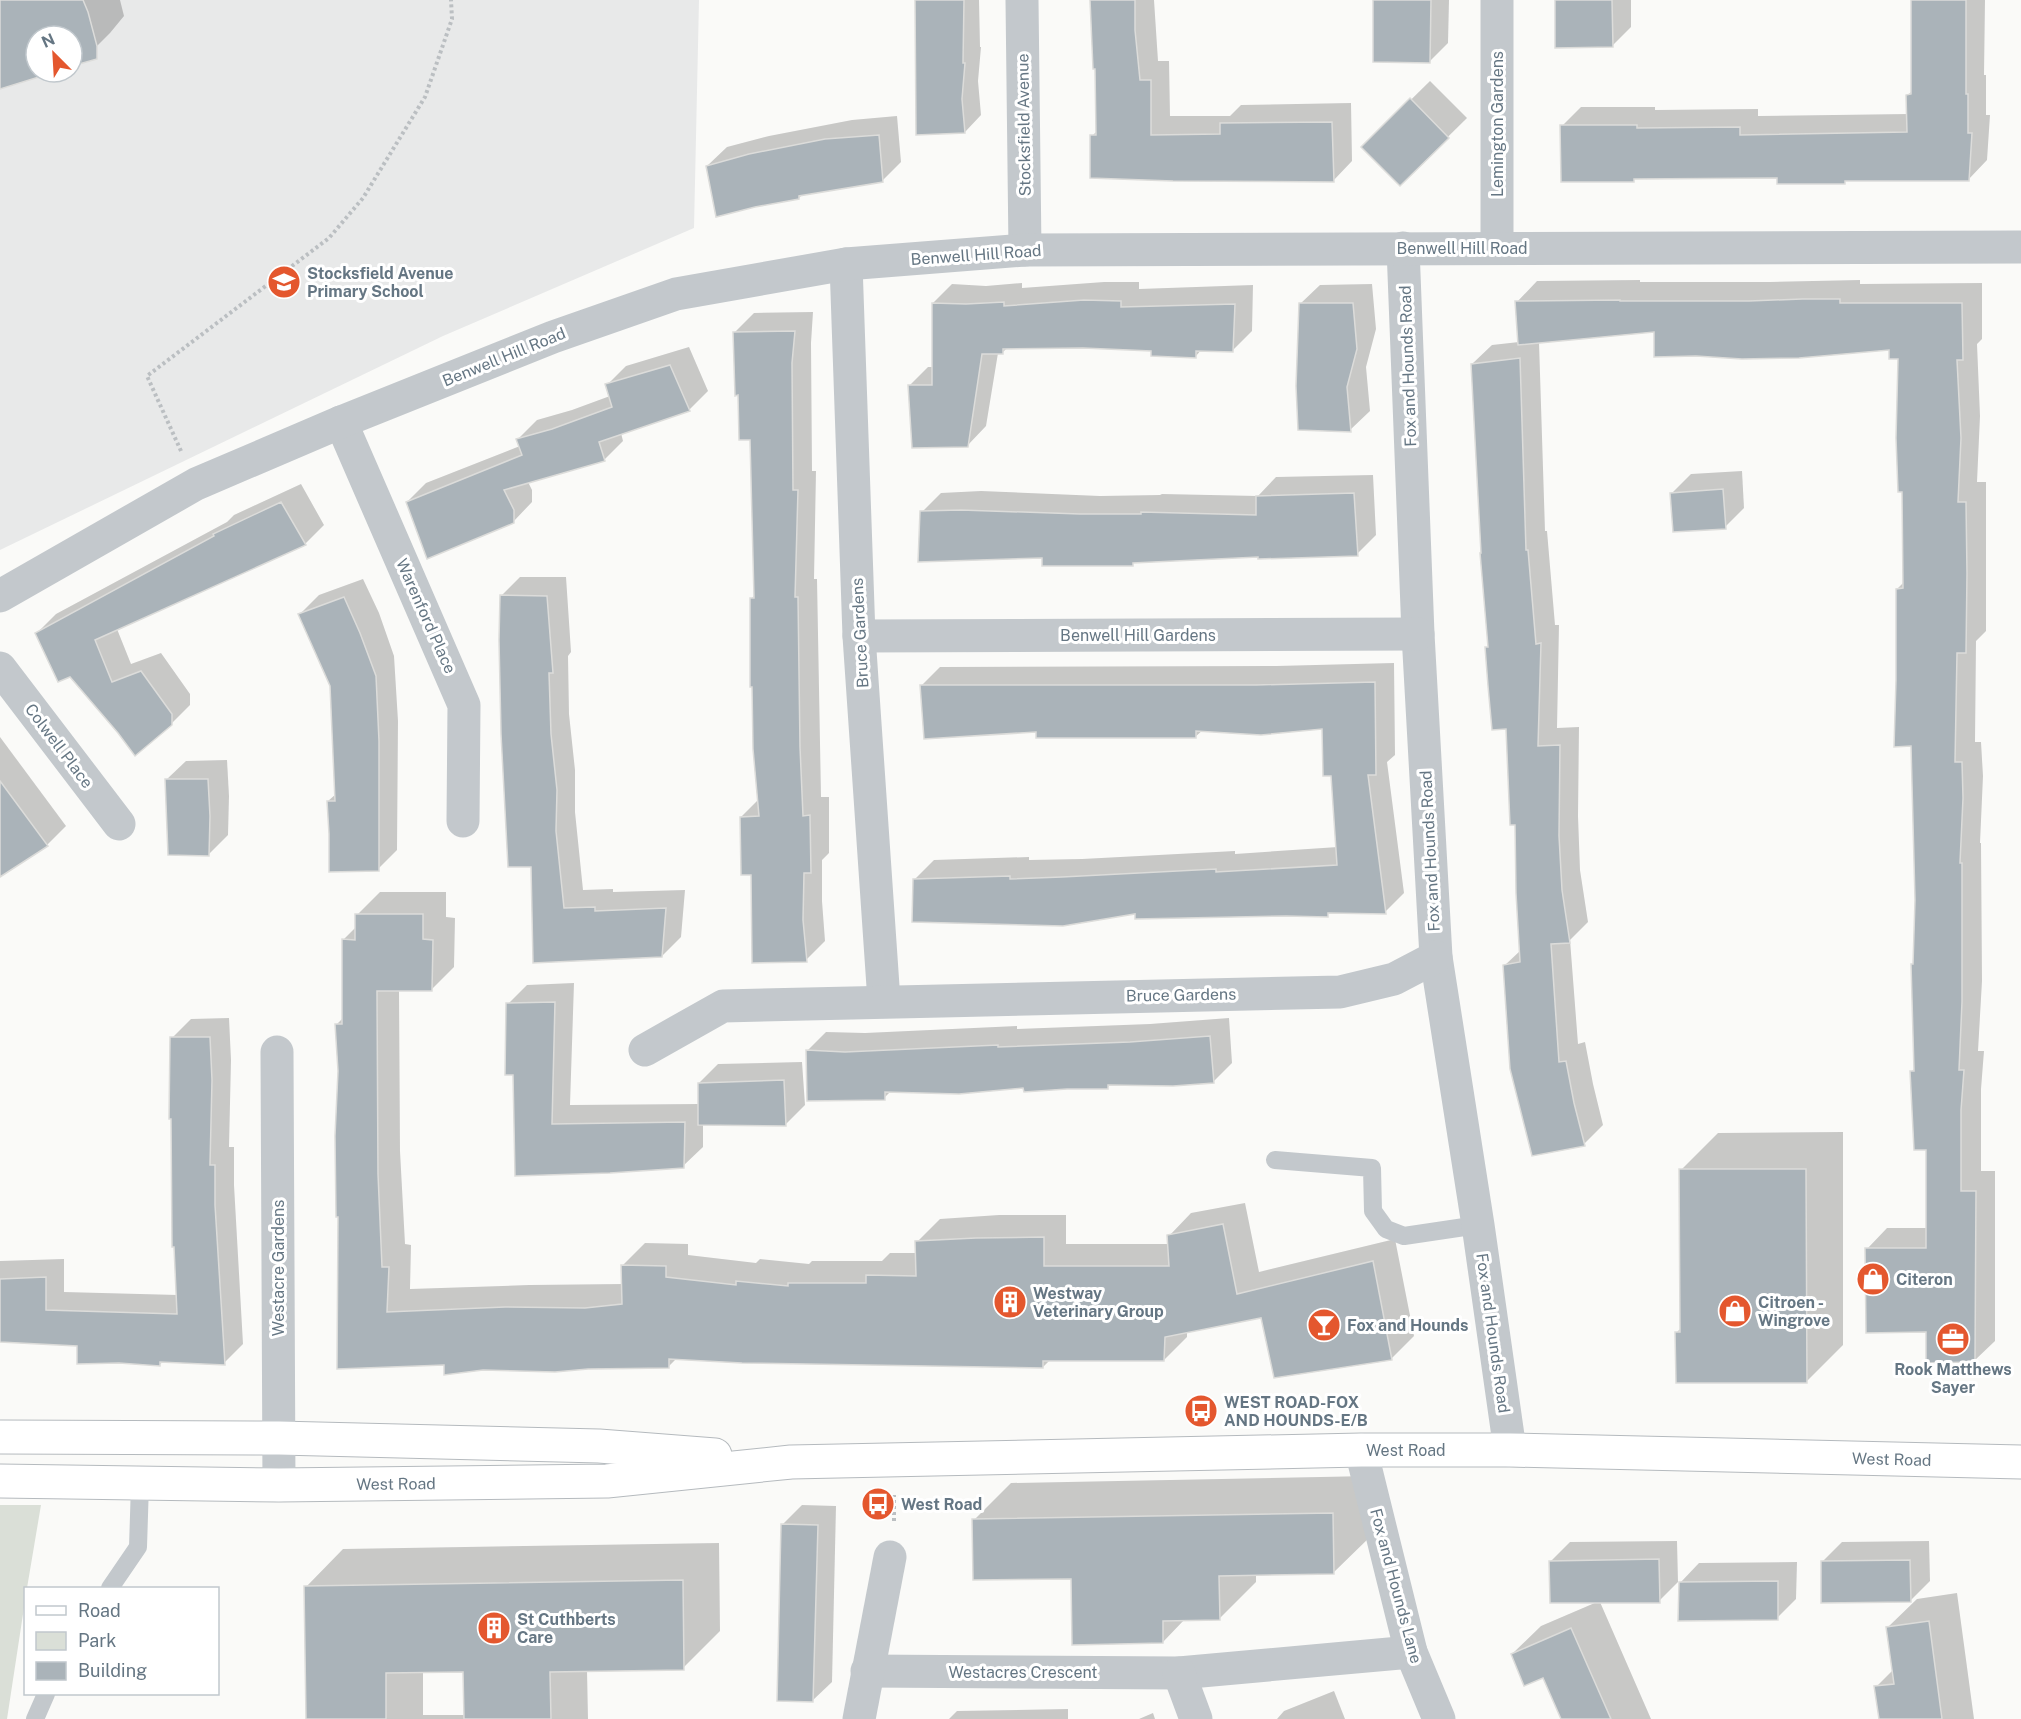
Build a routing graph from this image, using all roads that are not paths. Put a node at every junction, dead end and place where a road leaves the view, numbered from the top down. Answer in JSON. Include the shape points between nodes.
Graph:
{"nodes":[{"id":1,"x":1022,"y":0,"type":"edge"},
{"id":2,"x":1497,"y":0,"type":"edge"},
{"id":3,"x":2021,"y":247,"type":"edge"},
{"id":4,"x":1403,"y":248,"type":"junction"},
{"id":5,"x":1497,"y":248,"type":"junction"},
{"id":6,"x":1025,"y":250,"type":"junction"},
{"id":7,"x":846,"y":264,"type":"junction"},
{"id":8,"x":341,"y":422,"type":"junction"},
{"id":9,"x":0,"y":596,"type":"edge"},
{"id":10,"x":1418,"y":634,"type":"junction"},
{"id":11,"x":859,"y":636,"type":"junction"},
{"id":12,"x":0,"y":668,"type":"edge"},
{"id":13,"x":463,"y":820,"type":"dead end"},
{"id":14,"x":119,"y":824,"type":"dead end"},
{"id":15,"x":1436,"y":957,"type":"junction"},
{"id":16,"x":884,"y":1001,"type":"junction"},
{"id":17,"x":645,"y":1050,"type":"dead end"},
{"id":18,"x":277,"y":1052,"type":"dead end"},
{"id":19,"x":1275,"y":1160,"type":"dead end"},
{"id":20,"x":1478,"y":1225,"type":"junction"},
{"id":21,"x":0,"y":1437,"type":"edge"},
{"id":22,"x":279,"y":1438,"type":"junction"},
{"id":23,"x":1361,"y":1450,"type":"junction"},
{"id":24,"x":1510,"y":1450,"type":"junction"},
{"id":25,"x":791,"y":1462,"type":"junction"},
{"id":26,"x":2021,"y":1462,"type":"edge"},
{"id":27,"x":0,"y":1481,"type":"edge"},
{"id":28,"x":140,"y":1484,"type":"junction"},
{"id":29,"x":279,"y":1485,"type":"junction"},
{"id":30,"x":890,"y":1557,"type":"road end"},
{"id":31,"x":111,"y":1587,"type":"edge"},
{"id":32,"x":1411,"y":1652,"type":"junction"},
{"id":33,"x":867,"y":1671,"type":"junction"},
{"id":34,"x":1179,"y":1673,"type":"junction"},
{"id":35,"x":46,"y":1695,"type":"edge"},
{"id":36,"x":35,"y":1719,"type":"edge"},
{"id":37,"x":859,"y":1719,"type":"edge"},
{"id":38,"x":1196,"y":1719,"type":"edge"},
{"id":39,"x":1439,"y":1719,"type":"edge"}],
"edges":[{"from":1,"to":6,"type":"street","name":"Stocksfield Avenue"},
{"from":2,"to":5,"type":"street","name":"Lemington Gardens"},
{"from":3,"to":5,"type":"street","name":"Benwell Hill Road"},
{"from":4,"to":5,"type":"street","name":"Benwell Hill Road"},
{"from":4,"to":6,"type":"street","name":"Benwell Hill Road"},
{"from":4,"to":10,"type":"street","name":"Fox and Hounds Road"},
{"from":6,"to":7,"type":"street","name":"Benwell Hill Road"},
{"from":7,"to":8,"type":"street","name":"Benwell Hill Road","via":[[676,294],[553,337]]},
{"from":7,"to":11,"type":"street","name":"Bruce Gardens"},
{"from":8,"to":9,"type":"street","name":"Benwell Hill Road","via":[[196,484]]},
{"from":8,"to":13,"type":"street","name":"Warenford Place","via":[[465,705]]},
{"from":10,"to":11,"type":"street","name":"Benwell Hill Gardens"},
{"from":10,"to":15,"type":"street","name":"Fox and Hounds Road"},
{"from":11,"to":16,"type":"street","name":"Bruce Gardens"},
{"from":12,"to":14,"type":"street","name":"Colwell Place"},
{"from":15,"to":16,"type":"street","name":"Bruce Gardens","via":[[1394,979],[1340,992]]},
{"from":15,"to":20,"type":"street","name":"Fox and Hounds Road"},
{"from":16,"to":17,"type":"street","name":"Bruce Gardens","via":[[723,1006]]},
{"from":18,"to":22,"type":"street","name":"Westacre Gardens"},
{"from":19,"to":20,"type":"lane","via":[[1372,1168],[1373,1211],[1386,1229],[1404,1236]]},
{"from":20,"to":24,"type":"street","name":"Fox and Hounds Road"},
{"from":21,"to":22,"type":"main road","name":"West Road"},
{"from":22,"to":25,"type":"main road","name":"West Road","via":[[599,1446]]},
{"from":22,"to":29,"type":"street","name":"Westacre Gardens"},
{"from":23,"to":24,"type":"main road","name":"West Road"},
{"from":23,"to":25,"type":"main road","name":"West Road"},
{"from":23,"to":32,"type":"street","name":"Fox and Hounds Lane"},
{"from":24,"to":26,"type":"main road","name":"West Road"},
{"from":25,"to":29,"type":"main road","name":"West Road","via":[[607,1481]]},
{"from":27,"to":28,"type":"main road","name":"West Road"},
{"from":28,"to":29,"type":"main road","name":"West Road"},
{"from":28,"to":31,"type":"lane","via":[[138,1547]]},
{"from":30,"to":33,"type":"street"},
{"from":32,"to":34,"type":"street","name":"Westacres Crescent"},
{"from":32,"to":39,"type":"street","name":"Fox and Hounds Lane"},
{"from":33,"to":34,"type":"street","name":"Westacres Crescent"},
{"from":33,"to":37,"type":"street"},
{"from":34,"to":38,"type":"street"},
{"from":35,"to":36,"type":"lane"}]}
